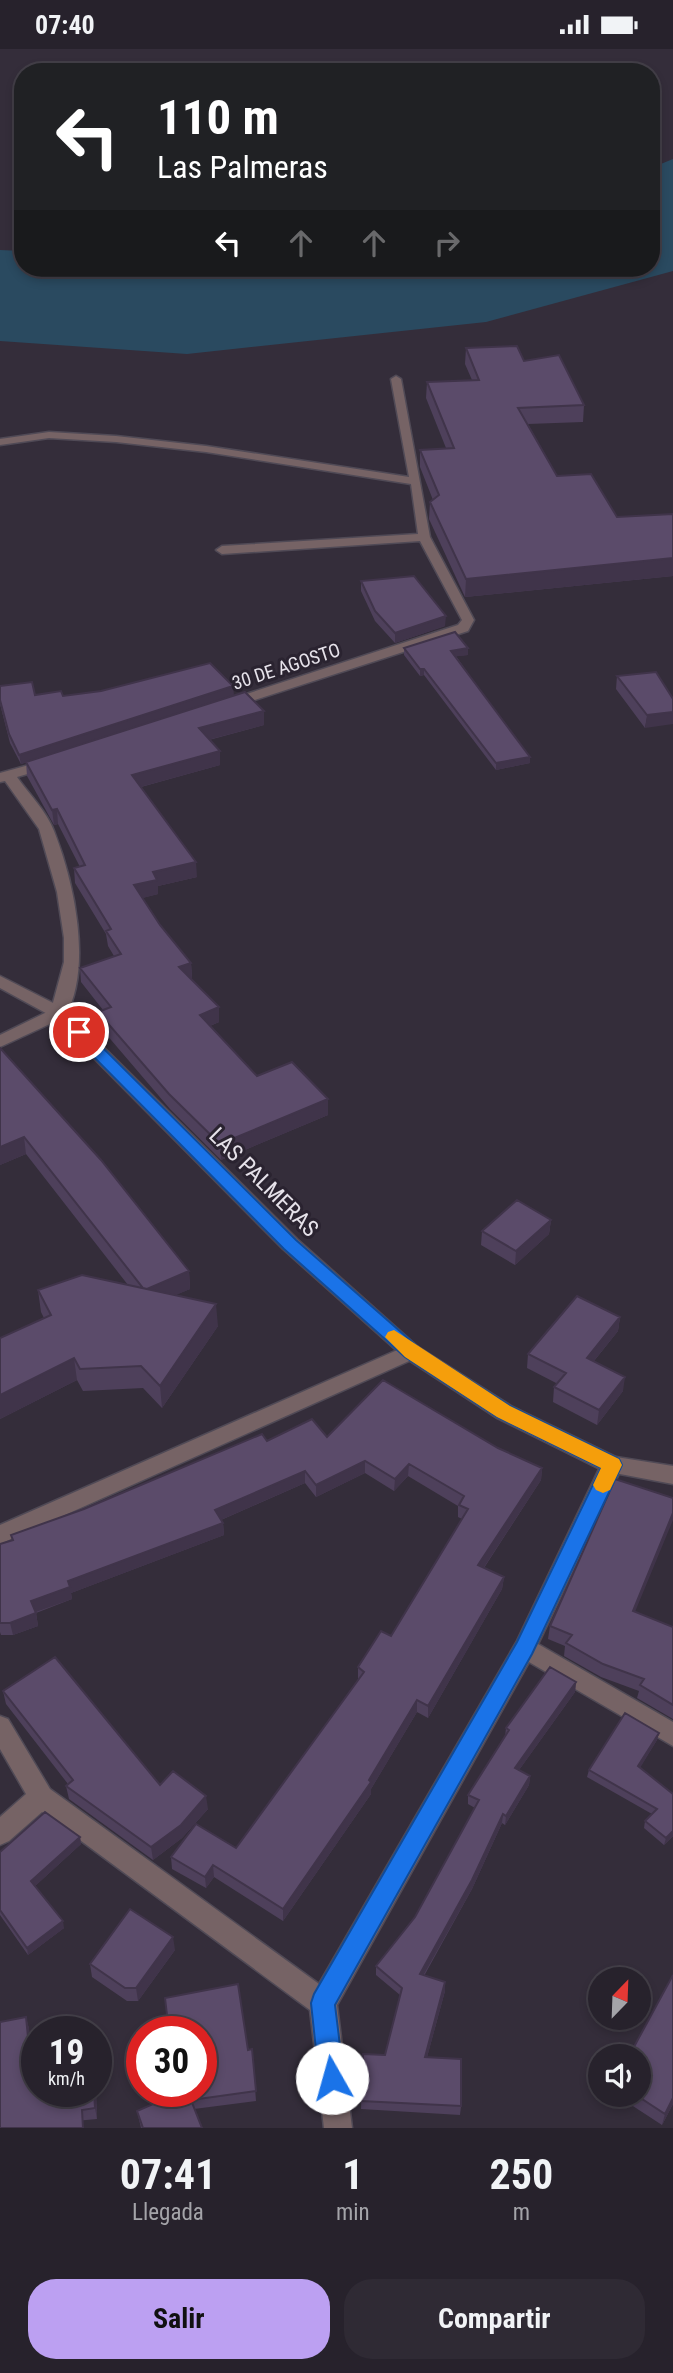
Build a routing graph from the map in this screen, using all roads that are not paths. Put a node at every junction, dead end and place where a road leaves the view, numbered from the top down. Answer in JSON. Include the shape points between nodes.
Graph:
{"nodes":[{"id":1,"x":396,"y":379,"type":"dead end"},
{"id":2,"x":0,"y":442,"type":"edge"},
{"id":3,"x":416,"y":481,"type":"junction"},
{"id":4,"x":424,"y":537,"type":"junction"},
{"id":5,"x":222,"y":550,"type":"dead end"},
{"id":6,"x":217,"y":708,"type":"edge"},
{"id":7,"x":61,"y":759,"type":"edge"},
{"id":8,"x":5,"y":777,"type":"edge"},
{"id":9,"x":0,"y":981,"type":"edge"},
{"id":10,"x":59,"y":1013,"type":"junction"},
{"id":11,"x":0,"y":1042,"type":"edge"},
{"id":12,"x":411,"y":1352,"type":"junction"},
{"id":13,"x":612,"y":1465,"type":"junction"},
{"id":14,"x":673,"y":1475,"type":"edge"},
{"id":15,"x":0,"y":1535,"type":"edge"},
{"id":16,"x":525,"y":1648,"type":"junction"},
{"id":17,"x":0,"y":1727,"type":"edge"},
{"id":18,"x":673,"y":1735,"type":"edge"},
{"id":19,"x":40,"y":1797,"type":"junction"},
{"id":20,"x":0,"y":1833,"type":"edge"},
{"id":21,"x":323,"y":2003,"type":"junction"},
{"id":22,"x":338,"y":2128,"type":"edge"}],
"edges":[{"from":1,"to":3,"type":"street"},
{"from":2,"to":3,"type":"street","via":[[49,435],[116,439]]},
{"from":3,"to":4,"type":"street"},
{"from":4,"to":5,"type":"street"},
{"from":4,"to":6,"type":"street","name":"30 DE AGOSTO","via":[[468,620],[463,628]]},
{"from":7,"to":8,"type":"street"},
{"from":8,"to":10,"type":"street","via":[[46,829],[65,892],[72,962]]},
{"from":9,"to":10,"type":"street","name":"LAS PALMERAS"},
{"from":10,"to":11,"type":"street"},
{"from":10,"to":12,"type":"street","name":"LAS PALMERAS","via":[[290,1244]]},
{"from":12,"to":13,"type":"street","name":"LAS PALMERAS","via":[[504,1412]]},
{"from":12,"to":15,"type":"street"},
{"from":13,"to":14,"type":"street","name":"LAS PALMERAS"},
{"from":13,"to":16,"type":"street"},
{"from":16,"to":18,"type":"street"},
{"from":16,"to":21,"type":"street"},
{"from":17,"to":19,"type":"street"},
{"from":19,"to":20,"type":"street"},
{"from":19,"to":21,"type":"street"},
{"from":21,"to":22,"type":"street"}]}
